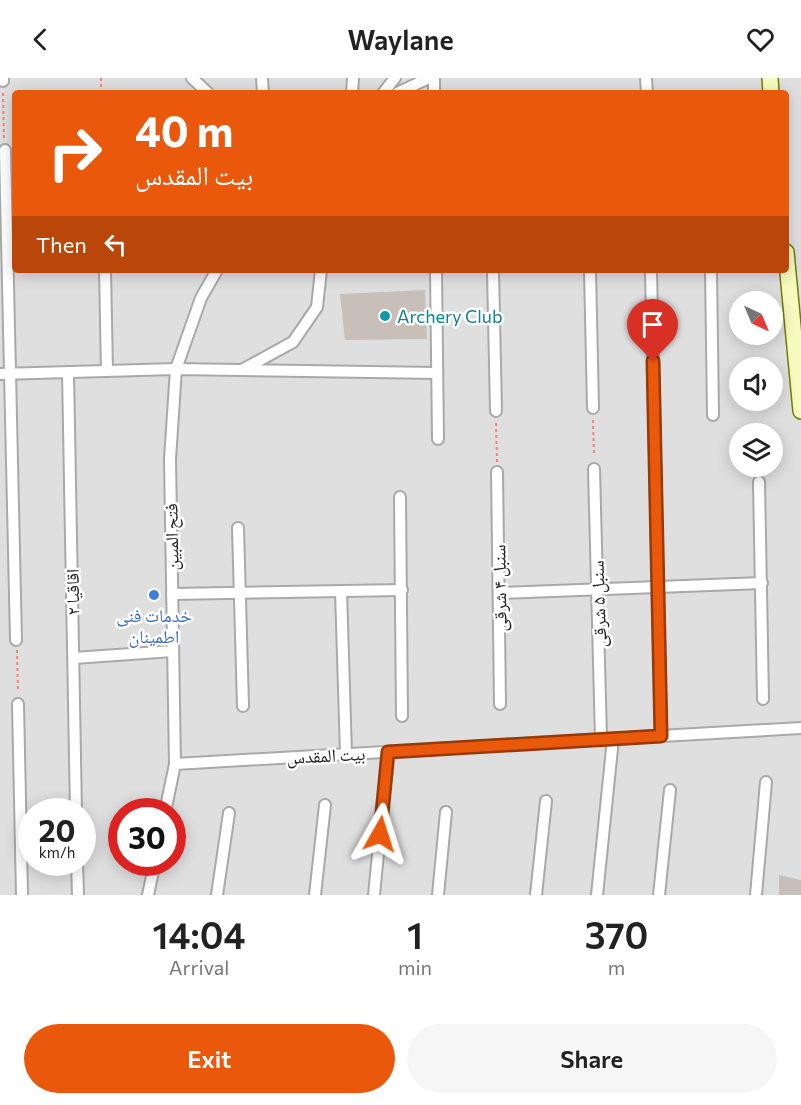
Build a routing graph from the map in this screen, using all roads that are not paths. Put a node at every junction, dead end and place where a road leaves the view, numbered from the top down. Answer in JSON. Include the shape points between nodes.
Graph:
{"nodes":[{"id":1,"x":395,"y":78,"type":"edge"},
{"id":2,"x":429,"y":78,"type":"edge"},
{"id":3,"x":194,"y":79,"type":"edge"},
{"id":4,"x":204,"y":90,"type":"edge"},
{"id":5,"x":385,"y":90,"type":"edge"},
{"id":6,"x":404,"y":90,"type":"edge"},
{"id":7,"x":5,"y":150,"type":"road end"},
{"id":8,"x":105,"y":273,"type":"edge"},
{"id":9,"x":215,"y":273,"type":"edge"},
{"id":10,"x":321,"y":273,"type":"edge"},
{"id":11,"x":436,"y":273,"type":"edge"},
{"id":12,"x":493,"y":273,"type":"edge"},
{"id":13,"x":590,"y":273,"type":"edge"},
{"id":14,"x":651,"y":273,"type":"edge"},
{"id":15,"x":711,"y":273,"type":"edge"},
{"id":16,"x":788,"y":273,"type":"edge"},
{"id":17,"x":176,"y":369,"type":"junction"},
{"id":18,"x":242,"y":370,"type":"junction"},
{"id":19,"x":107,"y":371,"type":"junction"},
{"id":20,"x":68,"y":372,"type":"junction"},
{"id":21,"x":437,"y":373,"type":"junction"},
{"id":22,"x":5,"y":374,"type":"edge"},
{"id":23,"x":593,"y":408,"type":"road end"},
{"id":24,"x":496,"y":411,"type":"road end"},
{"id":25,"x":801,"y":411,"type":"edge"},
{"id":26,"x":713,"y":415,"type":"dead end"},
{"id":27,"x":438,"y":439,"type":"dead end"},
{"id":28,"x":594,"y":469,"type":"road end"},
{"id":29,"x":497,"y":472,"type":"road end"},
{"id":30,"x":759,"y":482,"type":"dead end"},
{"id":31,"x":400,"y":497,"type":"dead end"},
{"id":32,"x":238,"y":528,"type":"dead end"},
{"id":33,"x":762,"y":583,"type":"junction"},
{"id":34,"x":658,"y":587,"type":"junction"},
{"id":35,"x":597,"y":589,"type":"junction"},
{"id":36,"x":402,"y":590,"type":"junction"},
{"id":37,"x":340,"y":591,"type":"junction"},
{"id":38,"x":240,"y":593,"type":"junction"},
{"id":39,"x":500,"y":593,"type":"junction"},
{"id":40,"x":172,"y":594,"type":"junction"},
{"id":41,"x":16,"y":639,"type":"road end"},
{"id":42,"x":173,"y":651,"type":"junction"},
{"id":43,"x":74,"y":658,"type":"junction"},
{"id":44,"x":763,"y":699,"type":"dead end"},
{"id":45,"x":18,"y":704,"type":"road end"},
{"id":46,"x":500,"y":704,"type":"dead end"},
{"id":47,"x":243,"y":706,"type":"dead end"},
{"id":48,"x":402,"y":716,"type":"dead end"},
{"id":49,"x":801,"y":728,"type":"edge"},
{"id":50,"x":661,"y":736,"type":"junction"},
{"id":51,"x":601,"y":739,"type":"junction"},
{"id":52,"x":614,"y":739,"type":"junction"},
{"id":53,"x":388,"y":752,"type":"junction"},
{"id":54,"x":346,"y":754,"type":"junction"},
{"id":55,"x":175,"y":764,"type":"junction"},
{"id":56,"x":766,"y":782,"type":"dead end"},
{"id":57,"x":670,"y":790,"type":"dead end"},
{"id":58,"x":76,"y":798,"type":"edge"},
{"id":59,"x":168,"y":798,"type":"edge"},
{"id":60,"x":546,"y":801,"type":"dead end"},
{"id":61,"x":325,"y":805,"type":"dead end"},
{"id":62,"x":446,"y":812,"type":"dead end"},
{"id":63,"x":229,"y":813,"type":"dead end"},
{"id":64,"x":77,"y":876,"type":"edge"},
{"id":65,"x":152,"y":876,"type":"edge"},
{"id":66,"x":22,"y":895,"type":"edge"},
{"id":67,"x":78,"y":895,"type":"edge"},
{"id":68,"x":148,"y":895,"type":"edge"},
{"id":69,"x":217,"y":895,"type":"edge"},
{"id":70,"x":315,"y":895,"type":"edge"},
{"id":71,"x":374,"y":895,"type":"edge"},
{"id":72,"x":438,"y":895,"type":"edge"},
{"id":73,"x":536,"y":895,"type":"edge"},
{"id":74,"x":597,"y":895,"type":"edge"},
{"id":75,"x":659,"y":895,"type":"edge"},
{"id":76,"x":756,"y":895,"type":"edge"}],
"edges":[{"from":1,"to":5,"type":"street"},
{"from":2,"to":6,"type":"street"},
{"from":3,"to":4,"type":"street"},
{"from":7,"to":22,"type":"street"},
{"from":8,"to":19,"type":"street"},
{"from":9,"to":17,"type":"street","name":"فتح المبین","via":[[201,298]]},
{"from":10,"to":18,"type":"street","via":[[317,307],[293,342]]},
{"from":11,"to":21,"type":"street"},
{"from":12,"to":24,"type":"street"},
{"from":13,"to":23,"type":"street"},
{"from":14,"to":34,"type":"street"},
{"from":15,"to":26,"type":"street"},
{"from":16,"to":25,"type":"main road"},
{"from":17,"to":18,"type":"street"},
{"from":17,"to":19,"type":"street"},
{"from":17,"to":40,"type":"street","name":"فتح المبین","via":[[170,459]]},
{"from":18,"to":21,"type":"street"},
{"from":19,"to":20,"type":"street"},
{"from":20,"to":22,"type":"street"},
{"from":20,"to":43,"type":"street","name":"اقاقیا ۲"},
{"from":21,"to":27,"type":"street"},
{"from":22,"to":41,"type":"street"},
{"from":28,"to":35,"type":"street","name":"سنبل ۵ شرقی"},
{"from":29,"to":39,"type":"street","name":"سنبل ۴ شرقی"},
{"from":30,"to":33,"type":"street"},
{"from":31,"to":36,"type":"street"},
{"from":32,"to":38,"type":"street"},
{"from":33,"to":34,"type":"street"},
{"from":33,"to":44,"type":"street"},
{"from":34,"to":35,"type":"street"},
{"from":34,"to":50,"type":"street"},
{"from":35,"to":39,"type":"street"},
{"from":35,"to":51,"type":"street","name":"سنبل ۵ شرقی"},
{"from":36,"to":37,"type":"street"},
{"from":36,"to":48,"type":"street"},
{"from":37,"to":38,"type":"street"},
{"from":37,"to":54,"type":"street"},
{"from":38,"to":40,"type":"street"},
{"from":38,"to":47,"type":"street"},
{"from":39,"to":46,"type":"street","name":"سنبل ۴ شرقی"},
{"from":40,"to":42,"type":"street","name":"فتح المبین"},
{"from":42,"to":43,"type":"street"},
{"from":42,"to":55,"type":"street","name":"فتح المبین"},
{"from":43,"to":58,"type":"street","name":"اقاقیا ۲"},
{"from":45,"to":66,"type":"street"},
{"from":49,"to":50,"type":"street","name":"بیت المقدس"},
{"from":50,"to":52,"type":"street","name":"بیت المقدس"},
{"from":51,"to":52,"type":"street","name":"بیت المقدس"},
{"from":51,"to":53,"type":"street","name":"بیت المقدس"},
{"from":52,"to":74,"type":"street"},
{"from":53,"to":54,"type":"street","name":"بیت المقدس"},
{"from":53,"to":71,"type":"street"},
{"from":54,"to":55,"type":"street","name":"بیت المقدس"},
{"from":55,"to":59,"type":"street","name":"فتح المبین"},
{"from":56,"to":76,"type":"street"},
{"from":57,"to":75,"type":"street"},
{"from":60,"to":73,"type":"street"},
{"from":61,"to":70,"type":"street"},
{"from":62,"to":72,"type":"street"},
{"from":63,"to":69,"type":"street"},
{"from":64,"to":67,"type":"street"},
{"from":65,"to":68,"type":"street"}]}
